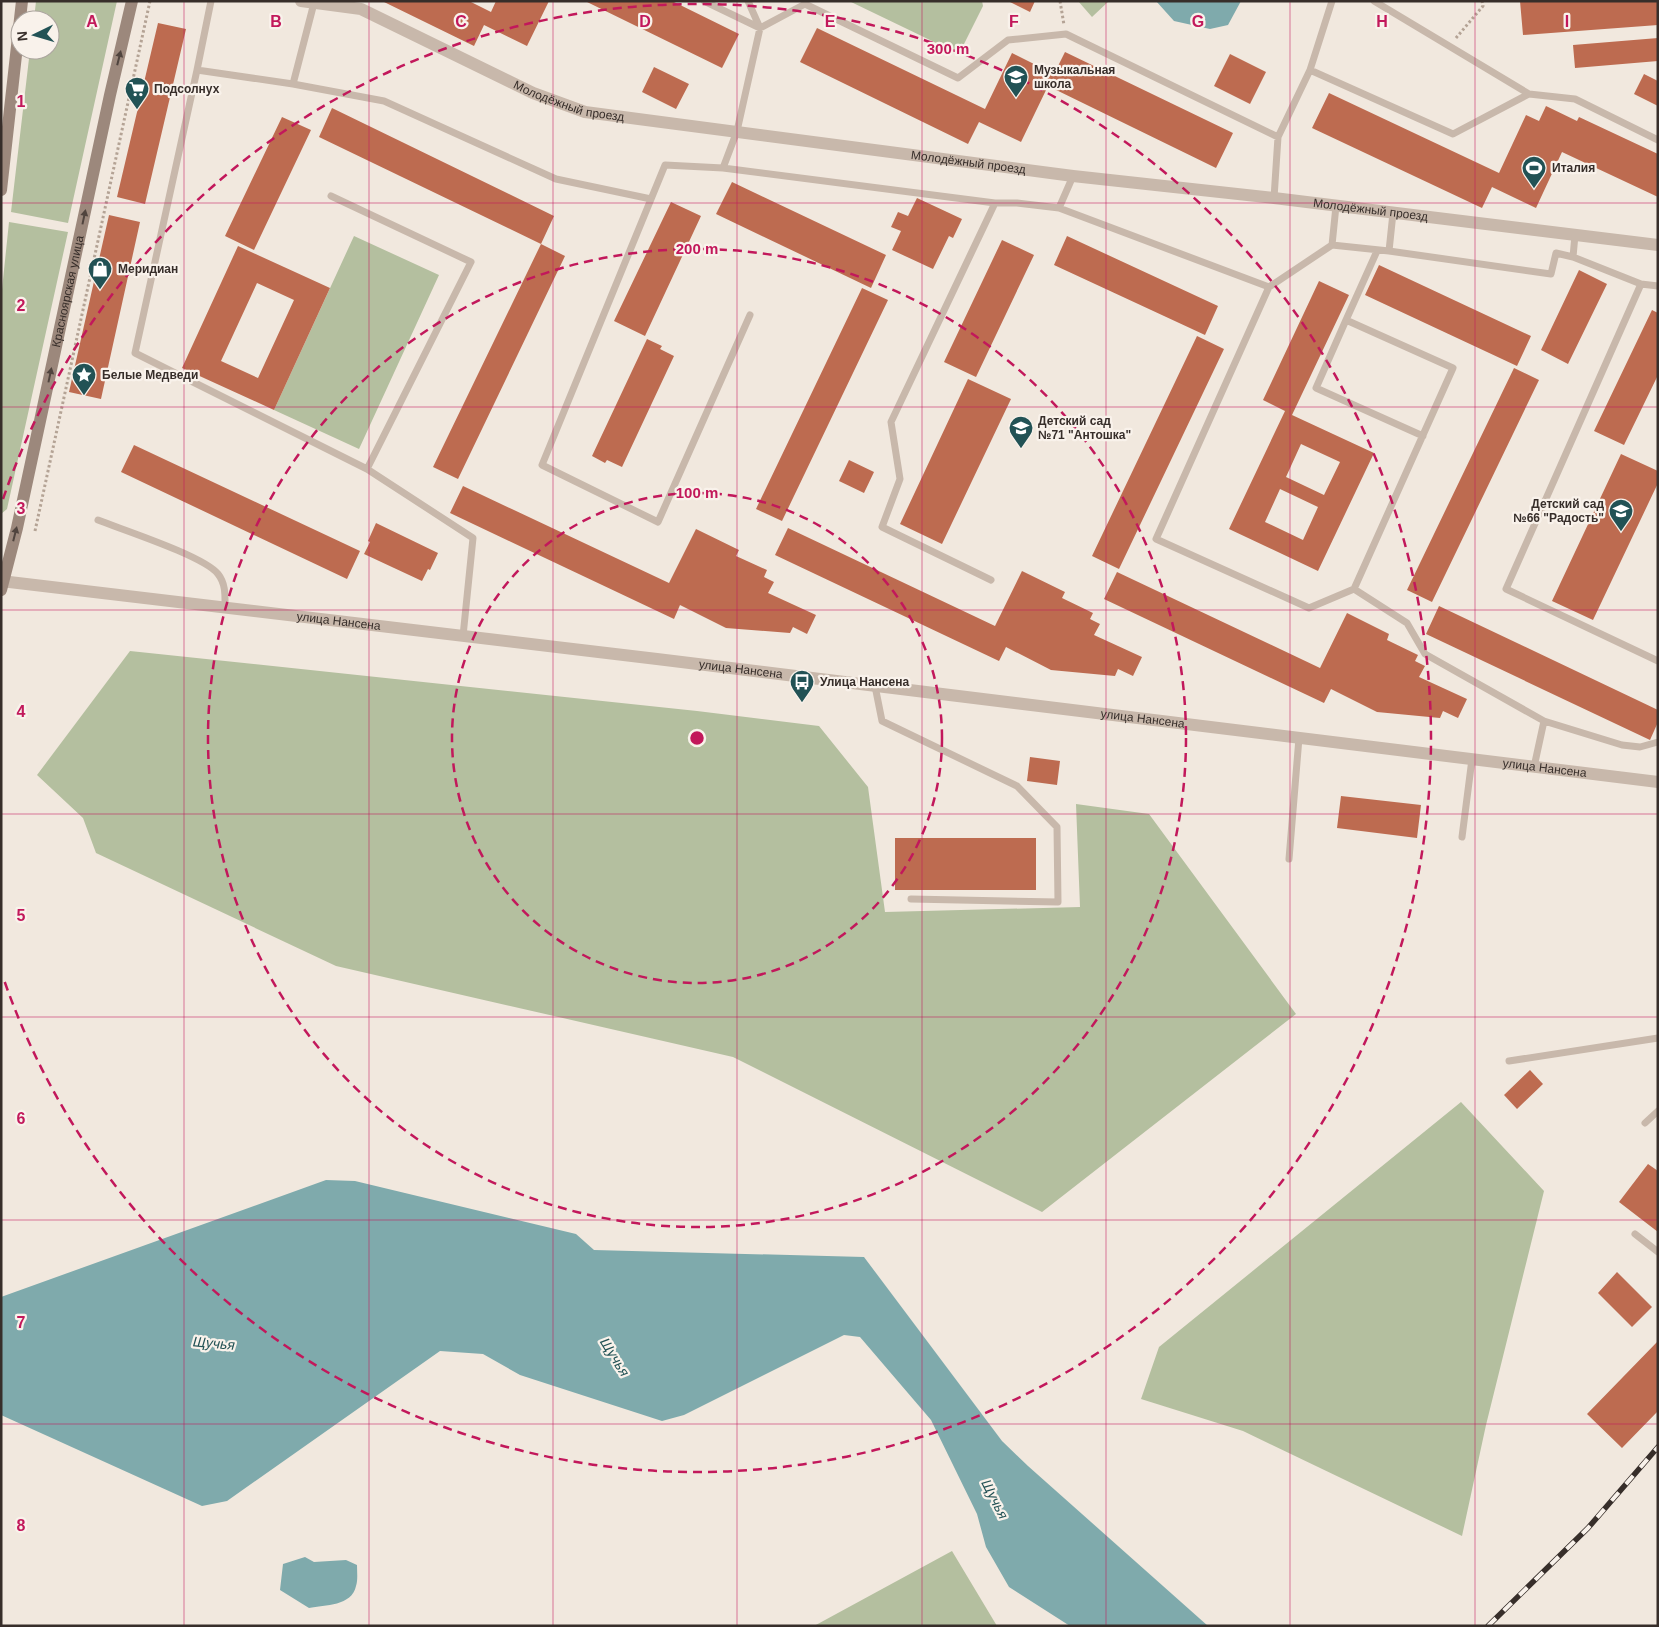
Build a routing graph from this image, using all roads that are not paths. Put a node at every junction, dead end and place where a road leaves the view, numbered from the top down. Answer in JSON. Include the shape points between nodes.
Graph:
{"nodes":[{"id":1,"x":22,"y":1,"type":"edge"},
{"id":2,"x":132,"y":1,"type":"edge"},
{"id":3,"x":211,"y":1,"type":"edge"},
{"id":4,"x":301,"y":1,"type":"edge"},
{"id":5,"x":704,"y":1,"type":"edge"},
{"id":6,"x":748,"y":1,"type":"edge"},
{"id":7,"x":1332,"y":1,"type":"edge"},
{"id":8,"x":1374,"y":1,"type":"edge"},
{"id":9,"x":314,"y":3,"type":"junction"},
{"id":10,"x":760,"y":28,"type":"junction"},
{"id":11,"x":197,"y":70,"type":"junction"},
{"id":12,"x":1310,"y":70,"type":"junction"},
{"id":13,"x":293,"y":84,"type":"junction"},
{"id":14,"x":1529,"y":94,"type":"junction"},
{"id":15,"x":737,"y":131,"type":"junction"},
{"id":16,"x":1278,"y":137,"type":"junction"},
{"id":17,"x":1658,"y":140,"type":"edge"},
{"id":18,"x":723,"y":168,"type":"junction"},
{"id":19,"x":1074,"y":176,"type":"junction"},
{"id":20,"x":1,"y":190,"type":"edge"},
{"id":21,"x":331,"y":196,"type":"dead end"},
{"id":22,"x":1274,"y":198,"type":"junction"},
{"id":23,"x":651,"y":199,"type":"junction"},
{"id":24,"x":995,"y":203,"type":"junction"},
{"id":25,"x":1336,"y":206,"type":"junction"},
{"id":26,"x":1059,"y":208,"type":"junction"},
{"id":27,"x":1393,"y":213,"type":"junction"},
{"id":28,"x":1575,"y":235,"type":"junction"},
{"id":29,"x":1332,"y":245,"type":"junction"},
{"id":30,"x":1658,"y":245,"type":"edge"},
{"id":31,"x":1377,"y":251,"type":"junction"},
{"id":32,"x":1389,"y":251,"type":"junction"},
{"id":33,"x":1573,"y":257,"type":"junction"},
{"id":34,"x":1641,"y":284,"type":"junction"},
{"id":35,"x":1658,"y":286,"type":"edge"},
{"id":36,"x":1269,"y":287,"type":"junction"},
{"id":37,"x":750,"y":315,"type":"dead end"},
{"id":38,"x":1346,"y":320,"type":"junction"},
{"id":39,"x":1423,"y":436,"type":"junction"},
{"id":40,"x":367,"y":469,"type":"junction"},
{"id":41,"x":98,"y":520,"type":"dead end"},
{"id":42,"x":991,"y":580,"type":"dead end"},
{"id":43,"x":2,"y":584,"type":"edge"},
{"id":44,"x":1354,"y":589,"type":"junction"},
{"id":45,"x":225,"y":608,"type":"junction"},
{"id":46,"x":463,"y":636,"type":"junction"},
{"id":47,"x":1658,"y":661,"type":"edge"},
{"id":48,"x":876,"y":686,"type":"junction"},
{"id":49,"x":1544,"y":721,"type":"junction"},
{"id":50,"x":1299,"y":738,"type":"junction"},
{"id":51,"x":1658,"y":742,"type":"edge"},
{"id":52,"x":1472,"y":759,"type":"junction"},
{"id":53,"x":1534,"y":767,"type":"junction"},
{"id":54,"x":1658,"y":782,"type":"edge"},
{"id":55,"x":1462,"y":837,"type":"dead end"},
{"id":56,"x":1289,"y":859,"type":"dead end"},
{"id":57,"x":911,"y":899,"type":"dead end"},
{"id":58,"x":1658,"y":1038,"type":"edge"},
{"id":59,"x":1509,"y":1061,"type":"dead end"},
{"id":60,"x":1658,"y":1111,"type":"edge"},
{"id":61,"x":1645,"y":1123,"type":"dead end"},
{"id":62,"x":1635,"y":1234,"type":"dead end"},
{"id":63,"x":1658,"y":1252,"type":"edge"}],
"edges":[{"from":1,"to":20,"type":"main road"},
{"from":43,"to":2,"type":"main road","name":"Красноярская улица","one_way":true},
{"from":3,"to":11,"type":"lane"},
{"from":4,"to":9,"type":"street","name":"Молодёжный проезд"},
{"from":5,"to":10,"type":"lane"},
{"from":6,"to":10,"type":"lane"},
{"from":7,"to":12,"type":"lane"},
{"from":8,"to":14,"type":"lane"},
{"from":9,"to":13,"type":"lane"},
{"from":9,"to":15,"type":"street","name":"Молодёжный проезд","via":[[361,9],[533,93],[585,112]]},
{"from":10,"to":15,"type":"lane"},
{"from":10,"to":16,"type":"lane","via":[[805,4],[958,78],[1008,40],[1066,34]]},
{"from":11,"to":13,"type":"lane"},
{"from":11,"to":40,"type":"lane","via":[[135,352]]},
{"from":12,"to":14,"type":"lane","via":[[1453,134]]},
{"from":12,"to":16,"type":"lane"},
{"from":13,"to":23,"type":"lane","via":[[384,101],[556,179]]},
{"from":14,"to":17,"type":"lane","via":[[1575,100]]},
{"from":15,"to":18,"type":"lane"},
{"from":15,"to":19,"type":"street","name":"Молодёжный проезд"},
{"from":16,"to":22,"type":"lane"},
{"from":18,"to":23,"type":"lane","via":[[665,165]]},
{"from":18,"to":24,"type":"lane"},
{"from":19,"to":22,"type":"street","name":"Молодёжный проезд"},
{"from":19,"to":26,"type":"lane"},
{"from":21,"to":40,"type":"lane","via":[[471,262]]},
{"from":22,"to":25,"type":"street","name":"Молодёжный проезд"},
{"from":23,"to":37,"type":"lane","via":[[542,465],[658,522]]},
{"from":24,"to":26,"type":"lane"},
{"from":24,"to":42,"type":"lane","via":[[891,422],[900,479],[882,527]]},
{"from":25,"to":27,"type":"street","name":"Молодёжный проезд"},
{"from":25,"to":29,"type":"lane"},
{"from":26,"to":36,"type":"lane"},
{"from":27,"to":28,"type":"street","name":"Молодёжный проезд"},
{"from":27,"to":32,"type":"lane"},
{"from":28,"to":30,"type":"street","name":"Молодёжный проезд"},
{"from":28,"to":33,"type":"lane"},
{"from":29,"to":31,"type":"lane"},
{"from":29,"to":36,"type":"lane"},
{"from":31,"to":32,"type":"lane"},
{"from":31,"to":38,"type":"lane"},
{"from":32,"to":33,"type":"lane","via":[[1552,274],[1556,253]]},
{"from":33,"to":34,"type":"lane"},
{"from":34,"to":35,"type":"lane"},
{"from":34,"to":47,"type":"lane","via":[[1506,588]]},
{"from":36,"to":44,"type":"lane","via":[[1156,539],[1309,608]]},
{"from":38,"to":39,"type":"lane","via":[[1453,368]]},
{"from":38,"to":39,"type":"lane","via":[[1316,388]]},
{"from":39,"to":44,"type":"lane"},
{"from":40,"to":46,"type":"lane","via":[[473,538]]},
{"from":41,"to":45,"type":"lane","via":[[201,561],[218,574],[225,589]]},
{"from":43,"to":45,"type":"street","name":"улица Нансена"},
{"from":44,"to":49,"type":"lane","via":[[1407,623],[1425,654]]},
{"from":45,"to":46,"type":"street","name":"улица Нансена"},
{"from":46,"to":48,"type":"street","name":"улица Нансена"},
{"from":48,"to":50,"type":"street","name":"улица Нансена"},
{"from":48,"to":57,"type":"lane","via":[[882,721],[1017,786],[1057,827],[1058,902]]},
{"from":49,"to":51,"type":"lane","via":[[1622,745],[1640,747]]},
{"from":49,"to":53,"type":"lane"},
{"from":50,"to":52,"type":"street","name":"улица Нансена"},
{"from":50,"to":56,"type":"lane"},
{"from":52,"to":53,"type":"street","name":"улица Нансена"},
{"from":52,"to":55,"type":"lane"},
{"from":53,"to":54,"type":"street","name":"улица Нансена"},
{"from":58,"to":59,"type":"lane"},
{"from":60,"to":61,"type":"lane"},
{"from":62,"to":63,"type":"lane"}]}
